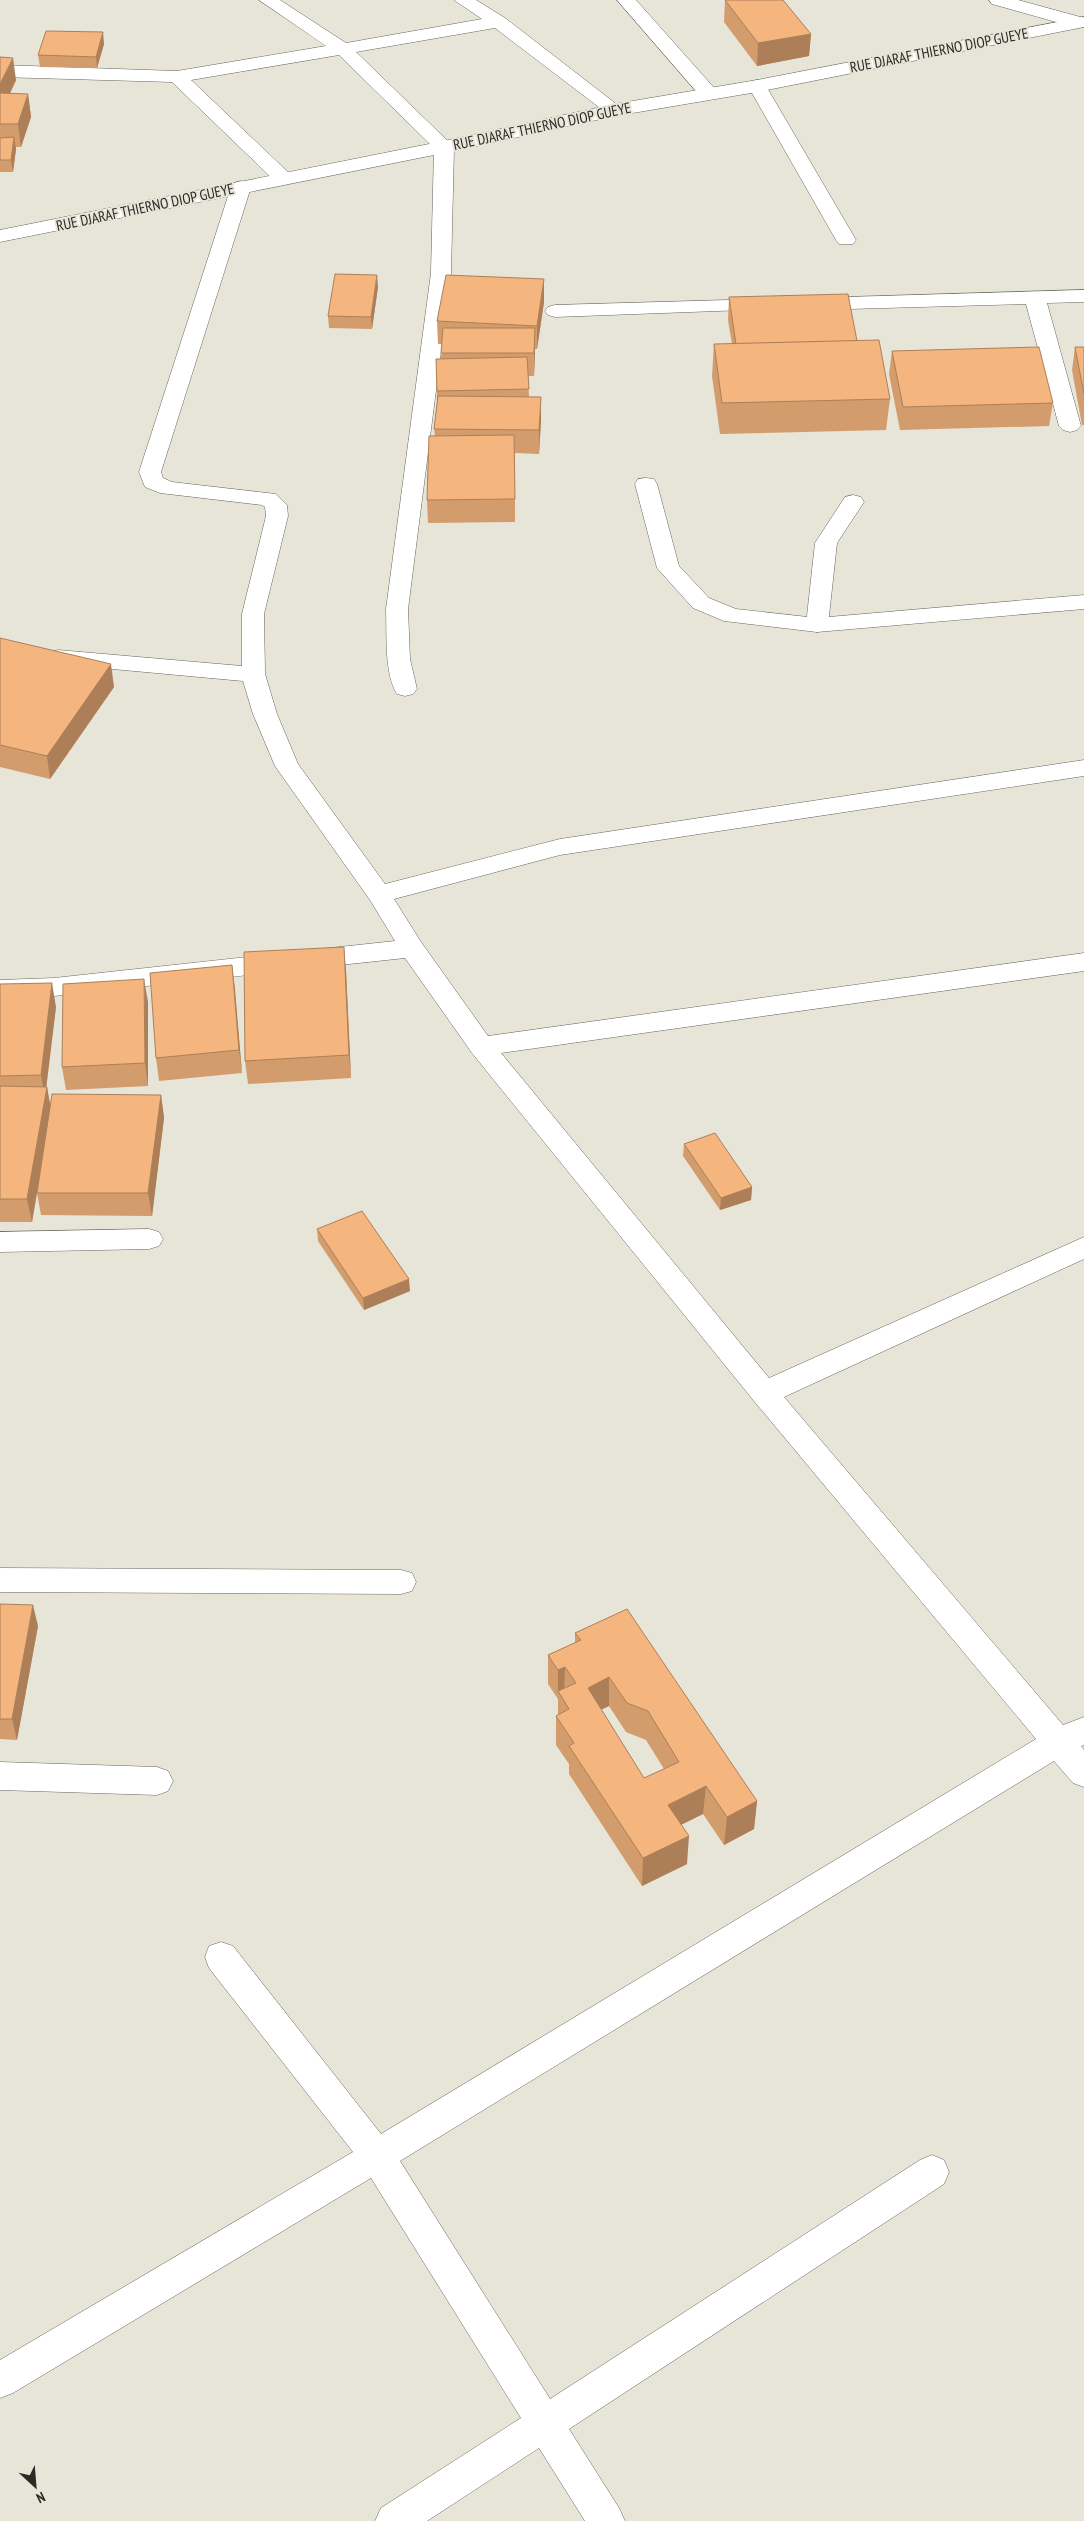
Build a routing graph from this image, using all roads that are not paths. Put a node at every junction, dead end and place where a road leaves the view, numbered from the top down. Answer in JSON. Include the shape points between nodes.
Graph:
{"nodes":[{"id":1,"x":268,"y":0,"type":"edge"},
{"id":2,"x":463,"y":0,"type":"edge"},
{"id":3,"x":626,"y":0,"type":"edge"},
{"id":4,"x":998,"y":0,"type":"edge"},
{"id":5,"x":500,"y":22,"type":"junction"},
{"id":6,"x":1082,"y":22,"type":"edge"},
{"id":7,"x":342,"y":48,"type":"junction"},
{"id":8,"x":0,"y":71,"type":"edge"},
{"id":9,"x":177,"y":76,"type":"junction"},
{"id":10,"x":756,"y":86,"type":"junction"},
{"id":11,"x":709,"y":94,"type":"junction"},
{"id":12,"x":615,"y":110,"type":"junction"},
{"id":13,"x":444,"y":147,"type":"junction"},
{"id":14,"x":284,"y":179,"type":"junction"},
{"id":15,"x":241,"y":187,"type":"junction"},
{"id":16,"x":0,"y":236,"type":"edge"},
{"id":17,"x":846,"y":240,"type":"dead end"},
{"id":18,"x":1084,"y":296,"type":"edge"},
{"id":19,"x":1035,"y":298,"type":"junction"},
{"id":20,"x":555,"y":311,"type":"dead end"},
{"id":21,"x":1070,"y":426,"type":"dead end"},
{"id":22,"x":646,"y":484,"type":"dead end"},
{"id":23,"x":853,"y":502,"type":"dead end"},
{"id":24,"x":1084,"y":602,"type":"edge"},
{"id":25,"x":817,"y":625,"type":"junction"},
{"id":26,"x":41,"y":655,"type":"edge"},
{"id":27,"x":253,"y":674,"type":"junction"},
{"id":28,"x":405,"y":690,"type":"dead end"},
{"id":29,"x":1084,"y":768,"type":"edge"},
{"id":30,"x":379,"y":894,"type":"junction"},
{"id":31,"x":412,"y":948,"type":"junction"},
{"id":32,"x":1084,"y":962,"type":"edge"},
{"id":33,"x":0,"y":989,"type":"edge"},
{"id":34,"x":481,"y":1046,"type":"junction"},
{"id":35,"x":149,"y":1239,"type":"dead end"},
{"id":36,"x":0,"y":1242,"type":"edge"},
{"id":37,"x":1084,"y":1247,"type":"edge"},
{"id":38,"x":764,"y":1392,"type":"junction"},
{"id":39,"x":0,"y":1580,"type":"edge"},
{"id":40,"x":401,"y":1582,"type":"dead end"},
{"id":41,"x":1071,"y":1736,"type":"edge"},
{"id":42,"x":1084,"y":1773,"type":"edge"},
{"id":43,"x":0,"y":1776,"type":"edge"},
{"id":44,"x":157,"y":1781,"type":"dead end"},
{"id":45,"x":221,"y":1957,"type":"dead end"},
{"id":46,"x":377,"y":2156,"type":"junction"},
{"id":47,"x":932,"y":2172,"type":"dead end"},
{"id":48,"x":0,"y":2380,"type":"edge"},
{"id":49,"x":545,"y":2423,"type":"junction"},
{"id":50,"x":394,"y":2521,"type":"edge"},
{"id":51,"x":606,"y":2521,"type":"edge"}],
"edges":[{"from":1,"to":7,"type":"street"},
{"from":2,"to":5,"type":"street"},
{"from":3,"to":11,"type":"street"},
{"from":4,"to":6,"type":"street"},
{"from":5,"to":7,"type":"street"},
{"from":5,"to":12,"type":"street"},
{"from":6,"to":10,"type":"street","name":"RUE DJARAF THIERNO DIOP GUEYE"},
{"from":7,"to":9,"type":"street"},
{"from":7,"to":13,"type":"street"},
{"from":8,"to":9,"type":"street"},
{"from":9,"to":14,"type":"street"},
{"from":10,"to":11,"type":"street","name":"RUE DJARAF THIERNO DIOP GUEYE"},
{"from":10,"to":17,"type":"street"},
{"from":11,"to":12,"type":"street","name":"RUE DJARAF THIERNO DIOP GUEYE"},
{"from":12,"to":13,"type":"street","name":"RUE DJARAF THIERNO DIOP GUEYE"},
{"from":13,"to":14,"type":"street","name":"RUE DJARAF THIERNO DIOP GUEYE"},
{"from":13,"to":28,"type":"street","via":[[441,273],[397,609]]},
{"from":14,"to":15,"type":"street","name":"RUE DJARAF THIERNO DIOP GUEYE"},
{"from":15,"to":16,"type":"street","name":"RUE DJARAF THIERNO DIOP GUEYE"},
{"from":15,"to":27,"type":"street","via":[[150,472],[153,482],[168,488],[268,499],[276,505],[277,516],[253,614]]},
{"from":18,"to":19,"type":"street"},
{"from":19,"to":20,"type":"street"},
{"from":19,"to":21,"type":"street"},
{"from":22,"to":25,"type":"street","via":[[668,568],[701,603],[732,616]]},
{"from":23,"to":25,"type":"street","via":[[826,543]]},
{"from":24,"to":25,"type":"street"},
{"from":26,"to":27,"type":"street"},
{"from":27,"to":30,"type":"street","via":[[265,714],[287,766]]},
{"from":29,"to":30,"type":"street","via":[[560,847]]},
{"from":30,"to":31,"type":"street"},
{"from":31,"to":33,"type":"street","via":[[54,987]]},
{"from":31,"to":34,"type":"street"},
{"from":32,"to":34,"type":"street"},
{"from":34,"to":38,"type":"street"},
{"from":35,"to":36,"type":"street"},
{"from":37,"to":38,"type":"street"},
{"from":38,"to":41,"type":"street"},
{"from":39,"to":40,"type":"street"},
{"from":41,"to":42,"type":"street"},
{"from":41,"to":46,"type":"street"},
{"from":43,"to":44,"type":"street"},
{"from":45,"to":46,"type":"street"},
{"from":46,"to":48,"type":"street"},
{"from":46,"to":49,"type":"street"},
{"from":47,"to":49,"type":"street"},
{"from":49,"to":50,"type":"street"},
{"from":49,"to":51,"type":"street"}]}
